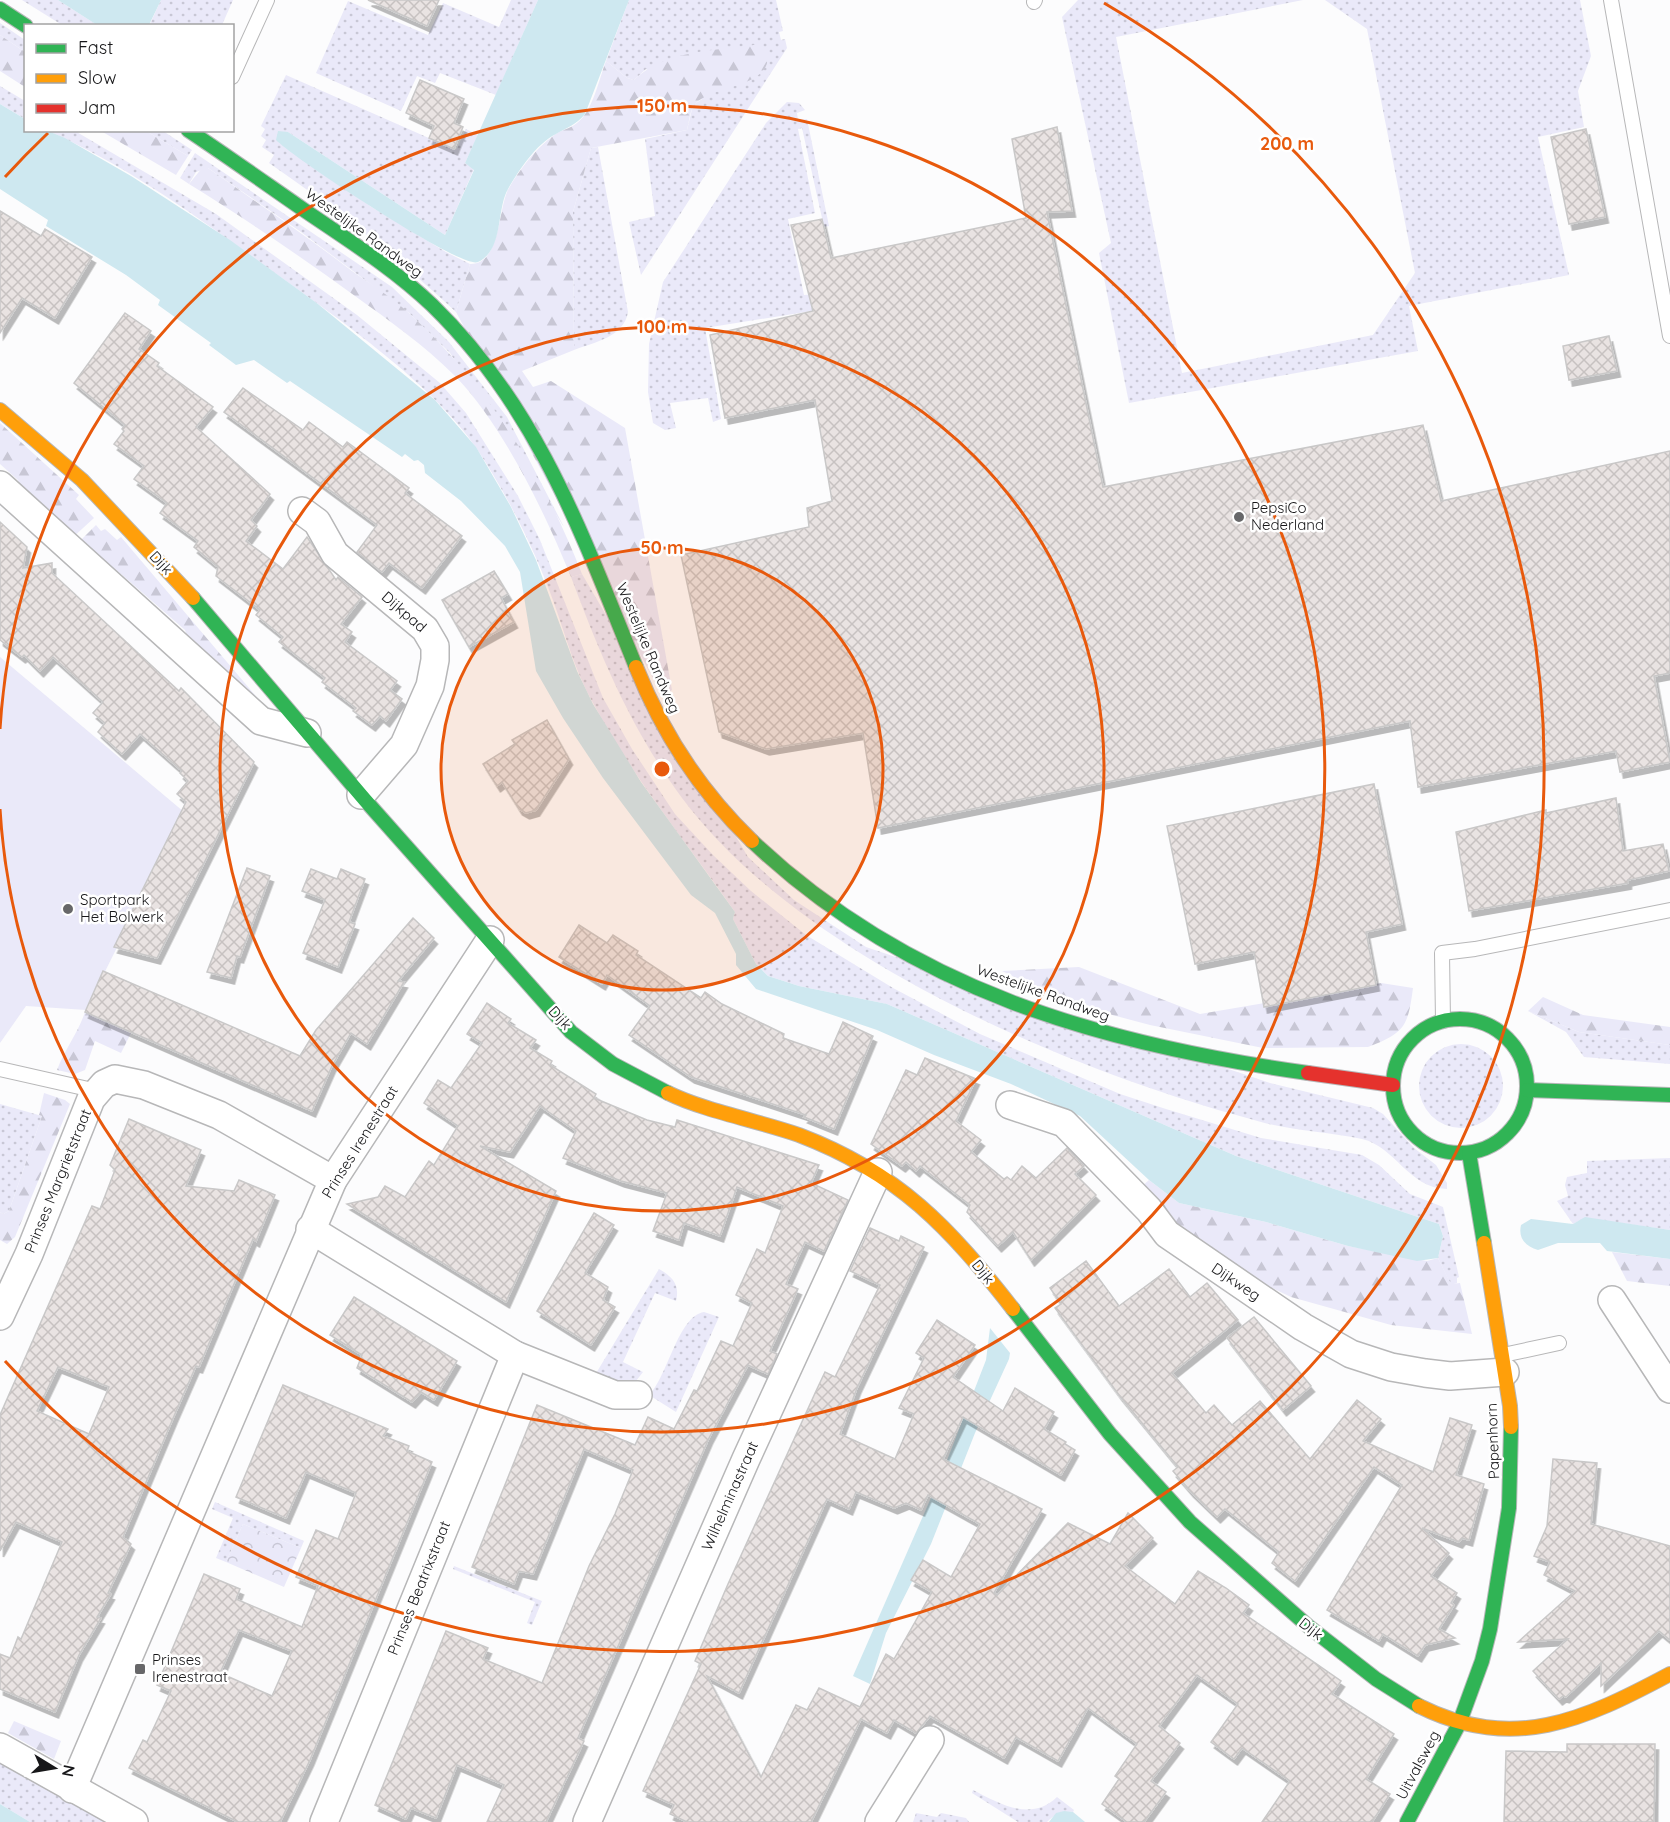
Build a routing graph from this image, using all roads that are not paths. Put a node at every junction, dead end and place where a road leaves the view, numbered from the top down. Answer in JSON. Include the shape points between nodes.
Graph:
{"nodes":[{"id":1,"x":267,"y":0,"type":"edge"},
{"id":2,"x":1611,"y":0,"type":"edge"},
{"id":3,"x":0,"y":9,"type":"edge"},
{"id":4,"x":24,"y":25,"type":"edge"},
{"id":5,"x":234,"y":73,"type":"edge"},
{"id":6,"x":203,"y":135,"type":"edge"},
{"id":7,"x":1670,"y":336,"type":"edge"},
{"id":8,"x":0,"y":410,"type":"edge"},
{"id":9,"x":0,"y":485,"type":"edge"},
{"id":10,"x":302,"y":511,"type":"dead end"},
{"id":11,"x":307,"y":733,"type":"junction"},
{"id":12,"x":361,"y":795,"type":"junction"},
{"id":13,"x":1670,"y":910,"type":"edge"},
{"id":14,"x":490,"y":940,"type":"junction"},
{"id":15,"x":1443,"y":1021,"type":"junction"},
{"id":16,"x":0,"y":1069,"type":"edge"},
{"id":17,"x":1393,"y":1085,"type":"junction"},
{"id":18,"x":1527,"y":1090,"type":"junction"},
{"id":19,"x":97,"y":1091,"type":"junction"},
{"id":20,"x":1670,"y":1095,"type":"edge"},
{"id":21,"x":1010,"y":1106,"type":"dead end"},
{"id":22,"x":1469,"y":1153,"type":"junction"},
{"id":23,"x":878,"y":1172,"type":"junction"},
{"id":24,"x":333,"y":1180,"type":"junction"},
{"id":25,"x":310,"y":1229,"type":"junction"},
{"id":26,"x":1612,"y":1300,"type":"dead end"},
{"id":27,"x":0,"y":1316,"type":"edge"},
{"id":28,"x":1559,"y":1343,"type":"dead end"},
{"id":29,"x":515,"y":1354,"type":"junction"},
{"id":30,"x":1504,"y":1363,"type":"junction"},
{"id":31,"x":1670,"y":1389,"type":"edge"},
{"id":32,"x":638,"y":1395,"type":"dead end"},
{"id":33,"x":1670,"y":1674,"type":"edge"},
{"id":34,"x":1459,"y":1724,"type":"junction"},
{"id":35,"x":930,"y":1740,"type":"dead end"},
{"id":36,"x":0,"y":1747,"type":"edge"},
{"id":37,"x":72,"y":1789,"type":"junction"},
{"id":38,"x":134,"y":1822,"type":"edge"},
{"id":39,"x":324,"y":1822,"type":"edge"},
{"id":40,"x":586,"y":1822,"type":"edge"},
{"id":41,"x":879,"y":1822,"type":"edge"},
{"id":42,"x":1407,"y":1822,"type":"edge"}],
"edges":[{"from":1,"to":5,"type":"lane"},
{"from":2,"to":7,"type":"lane"},
{"from":3,"to":4,"type":"street"},
{"from":6,"to":17,"type":"street","name":"Westelijke Randweg","via":[[411,286],[483,367],[536,440],[567,497],[651,706],[677,748],[730,818],[772,862],[819,900],[892,948],[1000,999],[1072,1024],[1212,1058]]},
{"from":8,"to":11,"type":"street","name":"Dijk","via":[[69,468],[164,565]]},
{"from":9,"to":11,"type":"street","via":[[261,721]]},
{"from":10,"to":12,"type":"street","name":"Dijkpad","via":[[317,522],[335,554],[425,629],[435,646],[430,686],[404,746]]},
{"from":11,"to":12,"type":"street","name":"Dijk"},
{"from":12,"to":14,"type":"street","name":"Dijk"},
{"from":13,"to":15,"type":"lane","via":[[1442,953]]},
{"from":14,"to":23,"type":"street","name":"Dijk","via":[[571,1032],[621,1070],[673,1095],[838,1151]]},
{"from":14,"to":24,"type":"street","name":"Prinses Irenestraat"},
{"from":15,"to":17,"type":"street","via":[[1427,1028],[1402,1052]]},
{"from":15,"to":18,"type":"street","via":[[1461,1019],[1495,1029],[1519,1056],[1526,1072]]},
{"from":16,"to":19,"type":"lane"},
{"from":17,"to":22,"type":"street","via":[[1395,1104],[1416,1137],[1449,1153]]},
{"from":18,"to":20,"type":"street"},
{"from":18,"to":22,"type":"street","via":[[1514,1125],[1486,1148]]},
{"from":19,"to":24,"type":"street","name":"Prinses Margrietstraat","via":[[115,1079],[144,1085],[219,1115]]},
{"from":19,"to":27,"type":"street","name":"Prinses Margrietstraat"},
{"from":21,"to":30,"type":"street","name":"Dijkweg","via":[[1064,1123],[1149,1210],[1167,1234],[1284,1315],[1351,1354],[1391,1367],[1450,1376]]},
{"from":22,"to":30,"type":"street","name":"Papenhorn"},
{"from":23,"to":34,"type":"street","name":"Dijk","via":[[956,1238],[1110,1434],[1214,1547],[1381,1683]]},
{"from":23,"to":40,"type":"street","name":"Wilhelminastraat"},
{"from":24,"to":25,"type":"street","name":"Prinses Irenestraat"},
{"from":25,"to":29,"type":"street"},
{"from":25,"to":37,"type":"street","name":"Prinses Irenestraat"},
{"from":26,"to":31,"type":"street"},
{"from":28,"to":30,"type":"lane"},
{"from":29,"to":32,"type":"street","via":[[615,1395]]},
{"from":29,"to":39,"type":"street","name":"Prinses Beatrixstraat"},
{"from":30,"to":34,"type":"street","name":"Papenhorn","via":[[1512,1432],[1506,1539],[1490,1629]]},
{"from":33,"to":34,"type":"street","name":"Dijk","via":[[1574,1721],[1503,1730]]},
{"from":34,"to":42,"type":"street","name":"Uitvalsweg"},
{"from":35,"to":41,"type":"street"},
{"from":36,"to":37,"type":"street"},
{"from":37,"to":38,"type":"street"}]}
